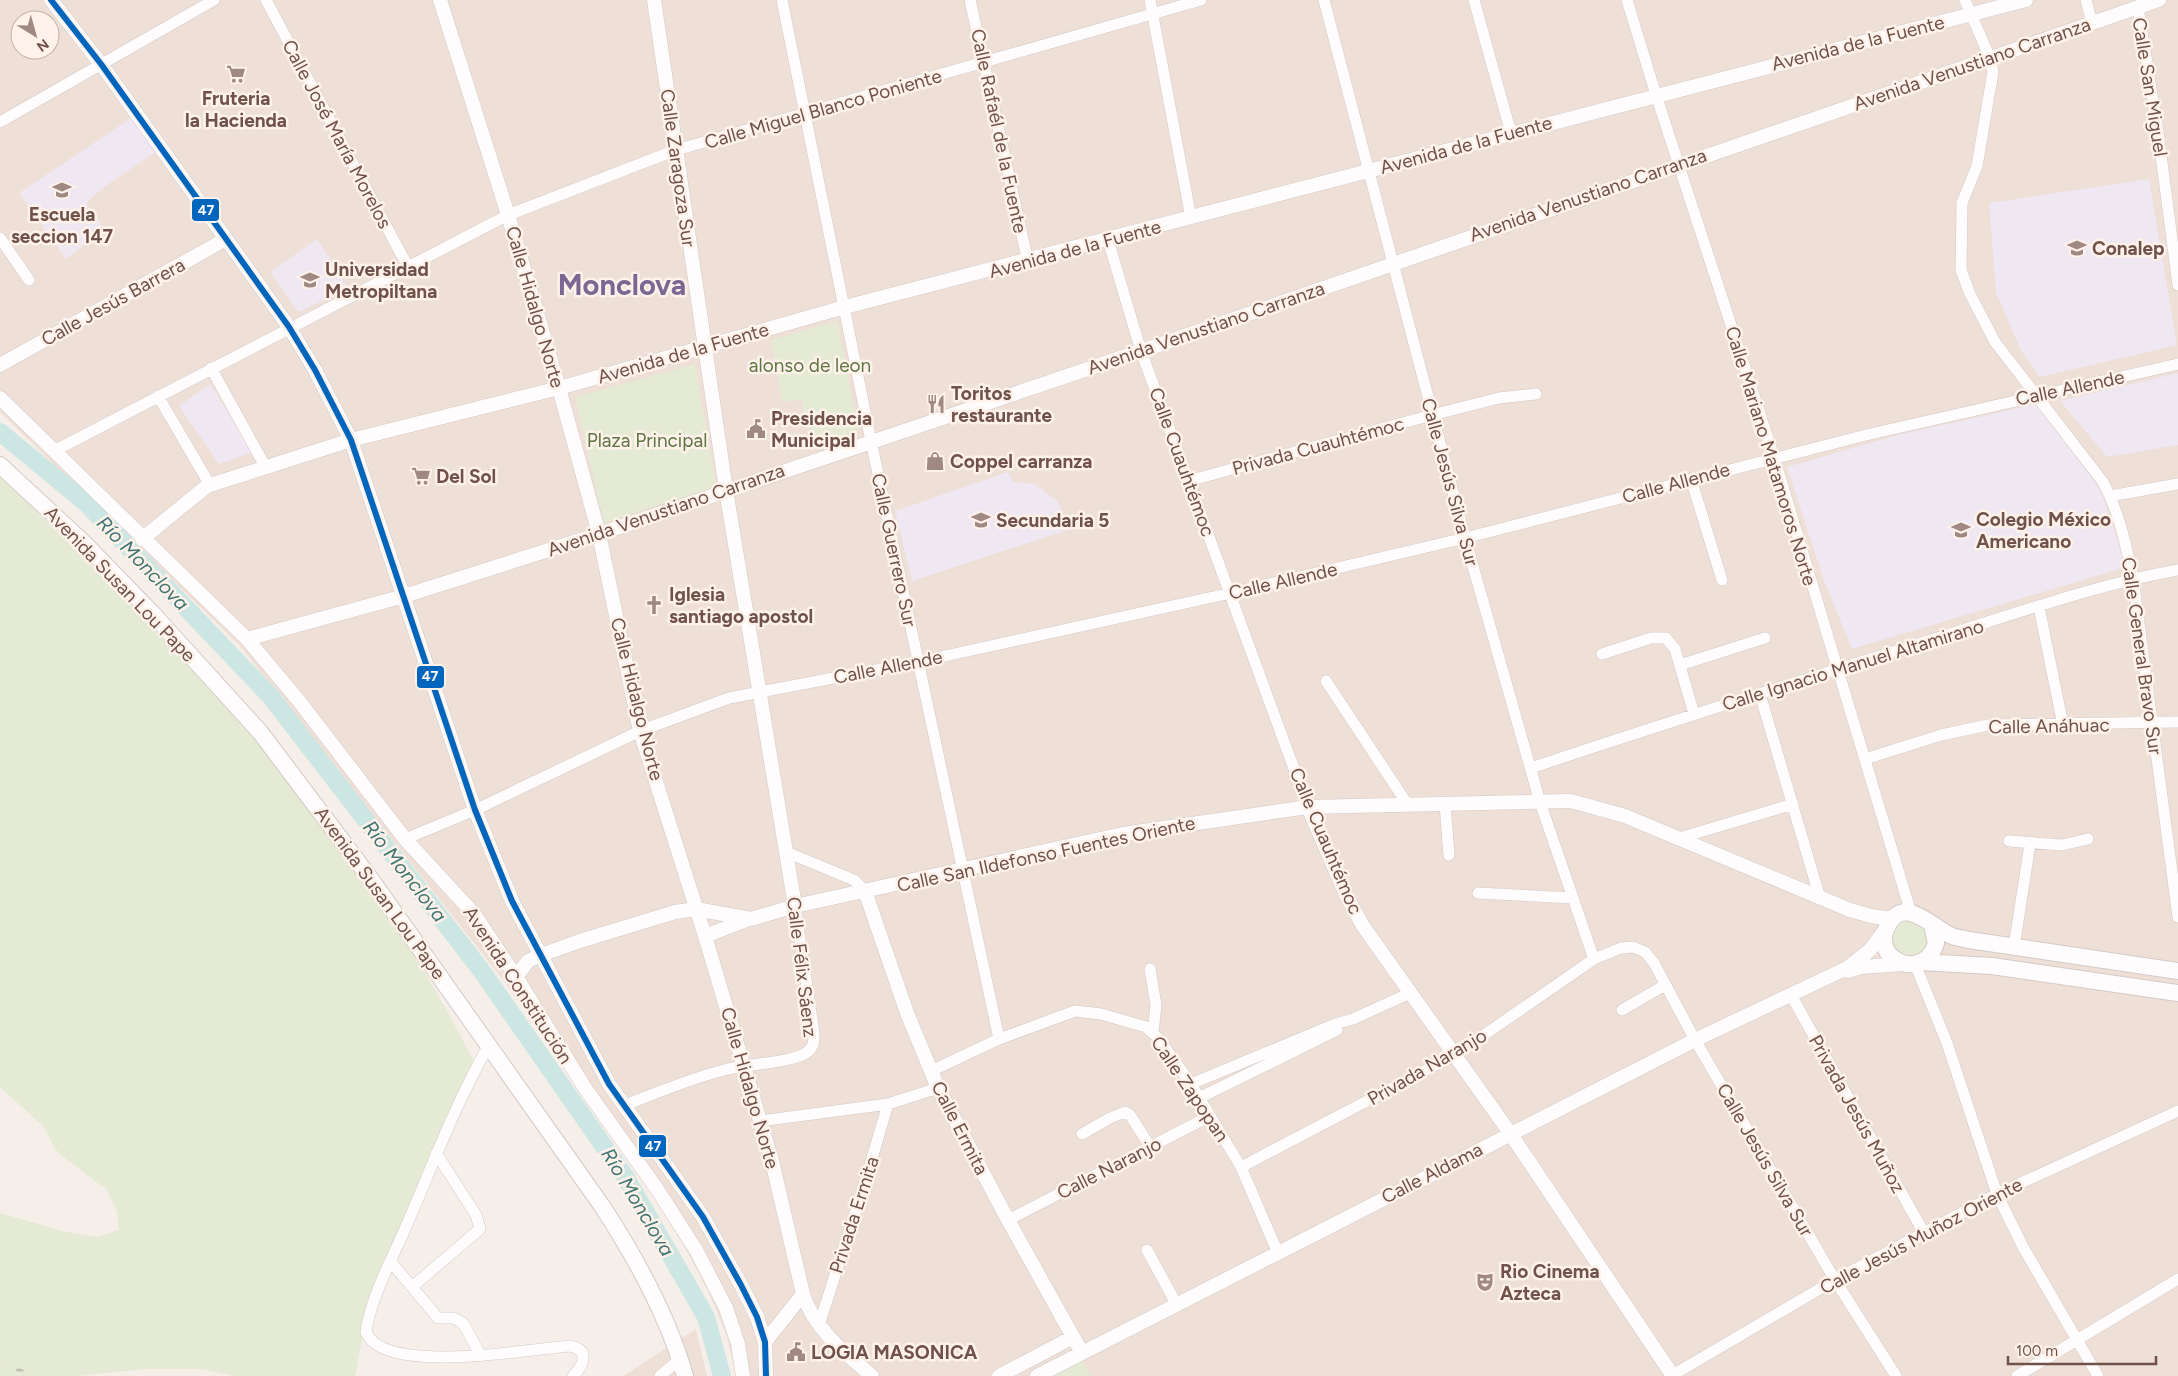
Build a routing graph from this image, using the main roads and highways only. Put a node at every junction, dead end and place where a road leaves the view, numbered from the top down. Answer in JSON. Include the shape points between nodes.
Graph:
{"nodes":[{"id":1,"x":0,"y":465,"type":"edge"},
{"id":2,"x":1932,"y":924,"type":"junction"},
{"id":3,"x":1913,"y":964,"type":"junction"},
{"id":4,"x":2178,"y":971,"type":"edge"},
{"id":5,"x":2178,"y":993,"type":"edge"},
{"id":6,"x":685,"y":1376,"type":"edge"}],
"edges":[{"from":1,"to":6,"type":"main road","name":"Avenida Susan Lou Pape","via":[[84,543],[260,732],[370,878],[612,1222],[652,1294]]},
{"from":2,"to":3,"type":"main road","via":[[1936,936],[1934,949]]},
{"from":2,"to":3,"type":"main road","via":[[1923,916],[1910,913],[1889,924],[1885,948],[1892,958]]},
{"from":2,"to":4,"type":"main road","via":[[1952,936]]},
{"from":3,"to":5,"type":"main road","via":[[1992,966]]}]}
